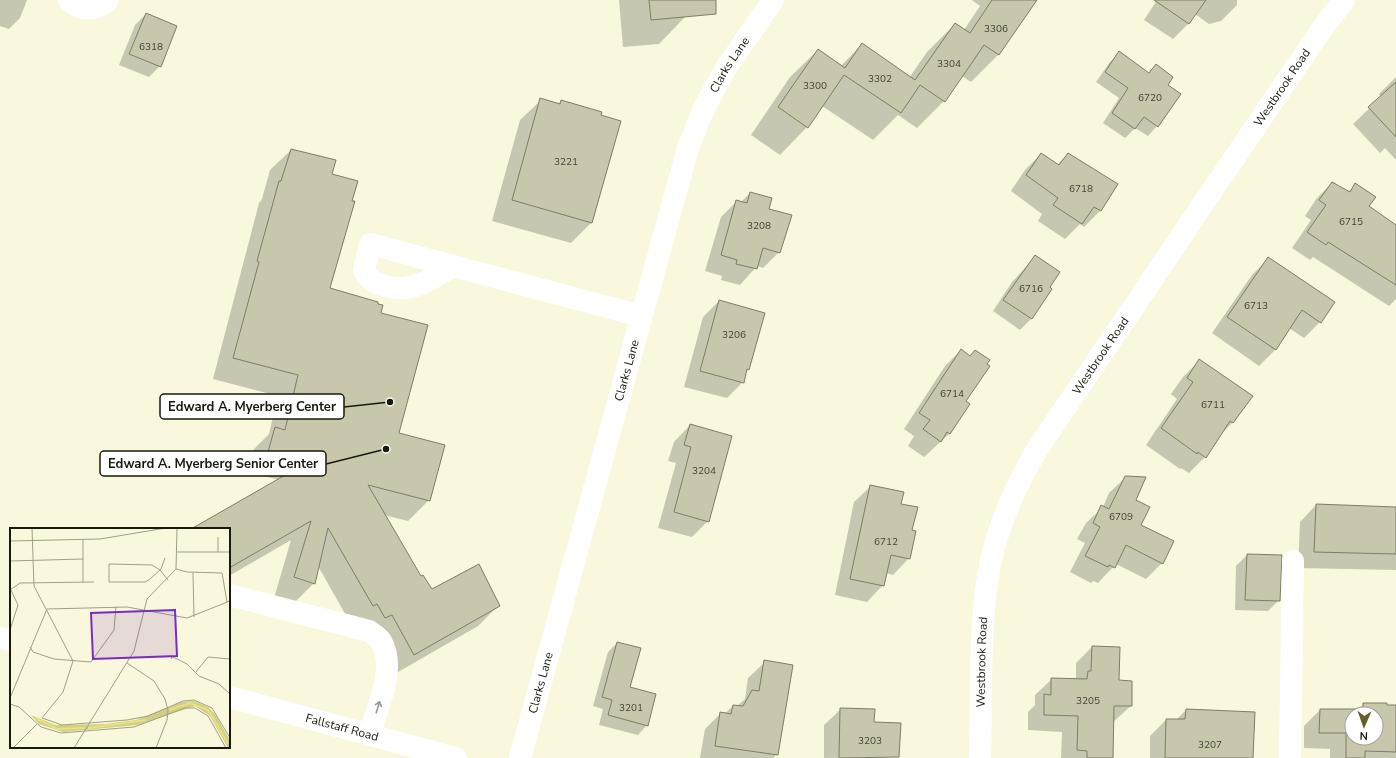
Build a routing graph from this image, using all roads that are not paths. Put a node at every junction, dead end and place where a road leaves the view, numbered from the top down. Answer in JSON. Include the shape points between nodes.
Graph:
{"nodes":[{"id":1,"x":69,"y":0,"type":"edge"},
{"id":2,"x":108,"y":0,"type":"edge"},
{"id":3,"x":773,"y":0,"type":"edge"},
{"id":4,"x":1344,"y":0,"type":"edge"},
{"id":5,"x":454,"y":266,"type":"dead end"},
{"id":6,"x":641,"y":316,"type":"junction"},
{"id":7,"x":1293,"y":561,"type":"dead end"},
{"id":8,"x":230,"y":595,"type":"edge"},
{"id":9,"x":0,"y":638,"type":"edge"},
{"id":10,"x":10,"y":640,"type":"edge"},
{"id":11,"x":230,"y":697,"type":"edge"},
{"id":12,"x":369,"y":735,"type":"junction"},
{"id":13,"x":456,"y":758,"type":"edge"},
{"id":14,"x":520,"y":758,"type":"edge"},
{"id":15,"x":980,"y":758,"type":"edge"},
{"id":16,"x":1290,"y":758,"type":"edge"}],
"edges":[{"from":1,"to":2,"type":"street","via":[[82,8],[94,8]]},
{"from":3,"to":6,"type":"street","name":"Clarks Lane","via":[[726,68],[704,108],[688,148]]},
{"from":4,"to":15,"type":"street","name":"Westbrook Road","via":[[1312,43],[1024,470],[996,542],[987,585],[983,634]]},
{"from":5,"to":6,"type":"street"},
{"from":6,"to":14,"type":"street","name":"Clarks Lane"},
{"from":7,"to":16,"type":"street"},
{"from":12,"to":8,"type":"street","one_way":true,"via":[[386,679],[386,658],[380,641],[369,630]]},
{"from":9,"to":10,"type":"street"},
{"from":11,"to":12,"type":"street","name":"Fallstaff Road"},
{"from":12,"to":13,"type":"street","name":"Fallstaff Road"}]}
